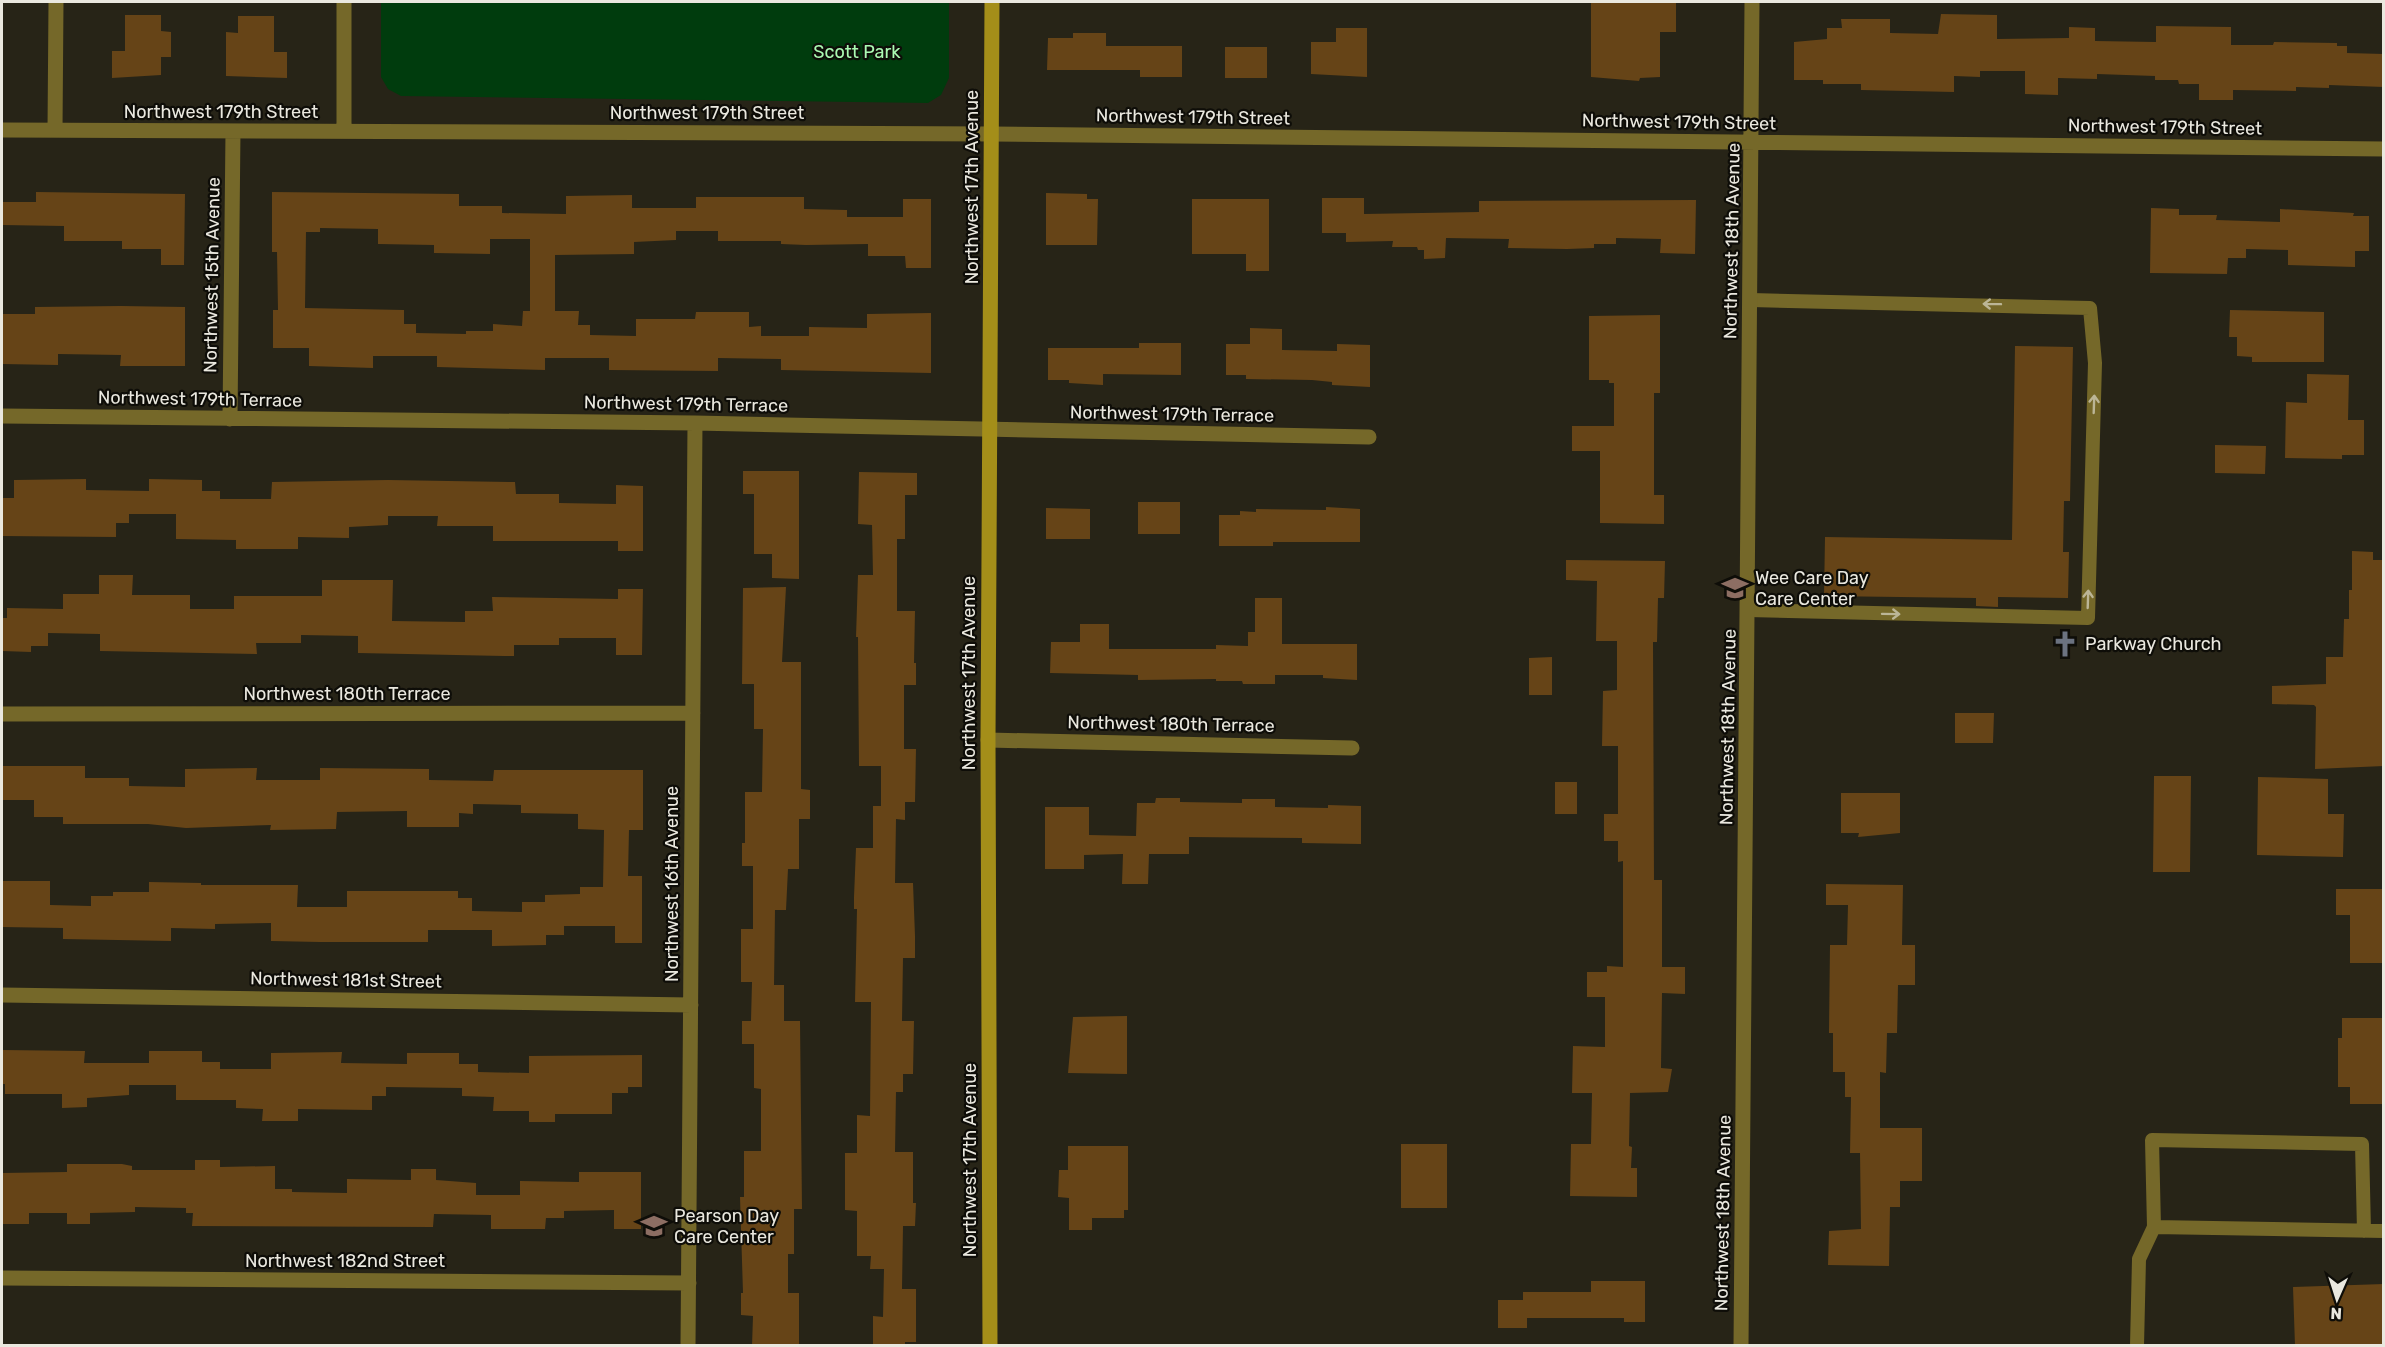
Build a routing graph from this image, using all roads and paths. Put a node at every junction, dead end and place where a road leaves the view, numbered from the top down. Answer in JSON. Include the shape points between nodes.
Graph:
{"nodes":[{"id":1,"x":56,"y":2,"type":"edge"},
{"id":2,"x":344,"y":2,"type":"edge"},
{"id":3,"x":992,"y":2,"type":"edge"},
{"id":4,"x":1752,"y":2,"type":"edge"},
{"id":5,"x":2,"y":130,"type":"edge"},
{"id":6,"x":55,"y":130,"type":"junction"},
{"id":7,"x":233,"y":131,"type":"junction"},
{"id":8,"x":344,"y":131,"type":"junction"},
{"id":9,"x":992,"y":134,"type":"junction"},
{"id":10,"x":1752,"y":142,"type":"junction"},
{"id":11,"x":2384,"y":149,"type":"edge"},
{"id":12,"x":1751,"y":300,"type":"junction"},
{"id":13,"x":2,"y":416,"type":"edge"},
{"id":14,"x":230,"y":419,"type":"junction"},
{"id":15,"x":695,"y":423,"type":"junction"},
{"id":16,"x":990,"y":429,"type":"junction"},
{"id":17,"x":1369,"y":437,"type":"dead end"},
{"id":18,"x":1748,"y":610,"type":"junction"},
{"id":19,"x":693,"y":713,"type":"junction"},
{"id":20,"x":2,"y":714,"type":"edge"},
{"id":21,"x":988,"y":740,"type":"junction"},
{"id":22,"x":1352,"y":747,"type":"dead end"},
{"id":23,"x":2,"y":995,"type":"edge"},
{"id":24,"x":691,"y":1005,"type":"junction"},
{"id":25,"x":2154,"y":1227,"type":"junction"},
{"id":26,"x":2364,"y":1231,"type":"junction"},
{"id":27,"x":2384,"y":1231,"type":"edge"},
{"id":28,"x":2,"y":1278,"type":"edge"},
{"id":29,"x":689,"y":1283,"type":"junction"},
{"id":30,"x":688,"y":1346,"type":"edge"},
{"id":31,"x":990,"y":1346,"type":"edge"},
{"id":32,"x":1741,"y":1346,"type":"edge"},
{"id":33,"x":2137,"y":1346,"type":"edge"}],
"edges":[{"from":1,"to":6,"type":"street"},
{"from":2,"to":8,"type":"street"},
{"from":3,"to":9,"type":"street","name":"Northwest 17th Avenue"},
{"from":4,"to":10,"type":"street","name":"Northwest 18th Avenue"},
{"from":5,"to":6,"type":"street","name":"Northwest 179th Street"},
{"from":6,"to":7,"type":"street","name":"Northwest 179th Street"},
{"from":7,"to":8,"type":"street","name":"Northwest 179th Street"},
{"from":7,"to":14,"type":"street","name":"Northwest 15th Avenue"},
{"from":8,"to":9,"type":"street","name":"Northwest 179th Street"},
{"from":9,"to":10,"type":"street","name":"Northwest 179th Street"},
{"from":9,"to":16,"type":"street","name":"Northwest 17th Avenue"},
{"from":10,"to":11,"type":"street","name":"Northwest 179th Street"},
{"from":10,"to":12,"type":"street","name":"Northwest 18th Avenue"},
{"from":12,"to":18,"type":"street","name":"Northwest 18th Avenue"},
{"from":18,"to":12,"type":"lane","one_way":true,"via":[[2088,618],[2095,363],[2090,308]]},
{"from":13,"to":14,"type":"street","name":"Northwest 179th Terrace"},
{"from":14,"to":15,"type":"street","name":"Northwest 179th Terrace"},
{"from":15,"to":16,"type":"street","name":"Northwest 179th Terrace"},
{"from":15,"to":19,"type":"street","name":"Northwest 16th Avenue"},
{"from":16,"to":17,"type":"street","name":"Northwest 179th Terrace"},
{"from":16,"to":21,"type":"street","name":"Northwest 17th Avenue"},
{"from":18,"to":32,"type":"street","name":"Northwest 18th Avenue"},
{"from":19,"to":20,"type":"street","name":"Northwest 180th Terrace"},
{"from":19,"to":24,"type":"street","name":"Northwest 16th Avenue"},
{"from":21,"to":22,"type":"street","name":"Northwest 180th Terrace"},
{"from":21,"to":31,"type":"street","name":"Northwest 17th Avenue"},
{"from":23,"to":24,"type":"street","name":"Northwest 181st Street"},
{"from":24,"to":29,"type":"street","name":"Northwest 16th Avenue"},
{"from":25,"to":26,"type":"lane"},
{"from":25,"to":26,"type":"lane","via":[[2152,1140],[2362,1144]]},
{"from":25,"to":33,"type":"lane","via":[[2139,1259]]},
{"from":26,"to":27,"type":"lane"},
{"from":28,"to":29,"type":"street","name":"Northwest 182nd Street"},
{"from":29,"to":30,"type":"street","name":"Northwest 16th Avenue"}]}
